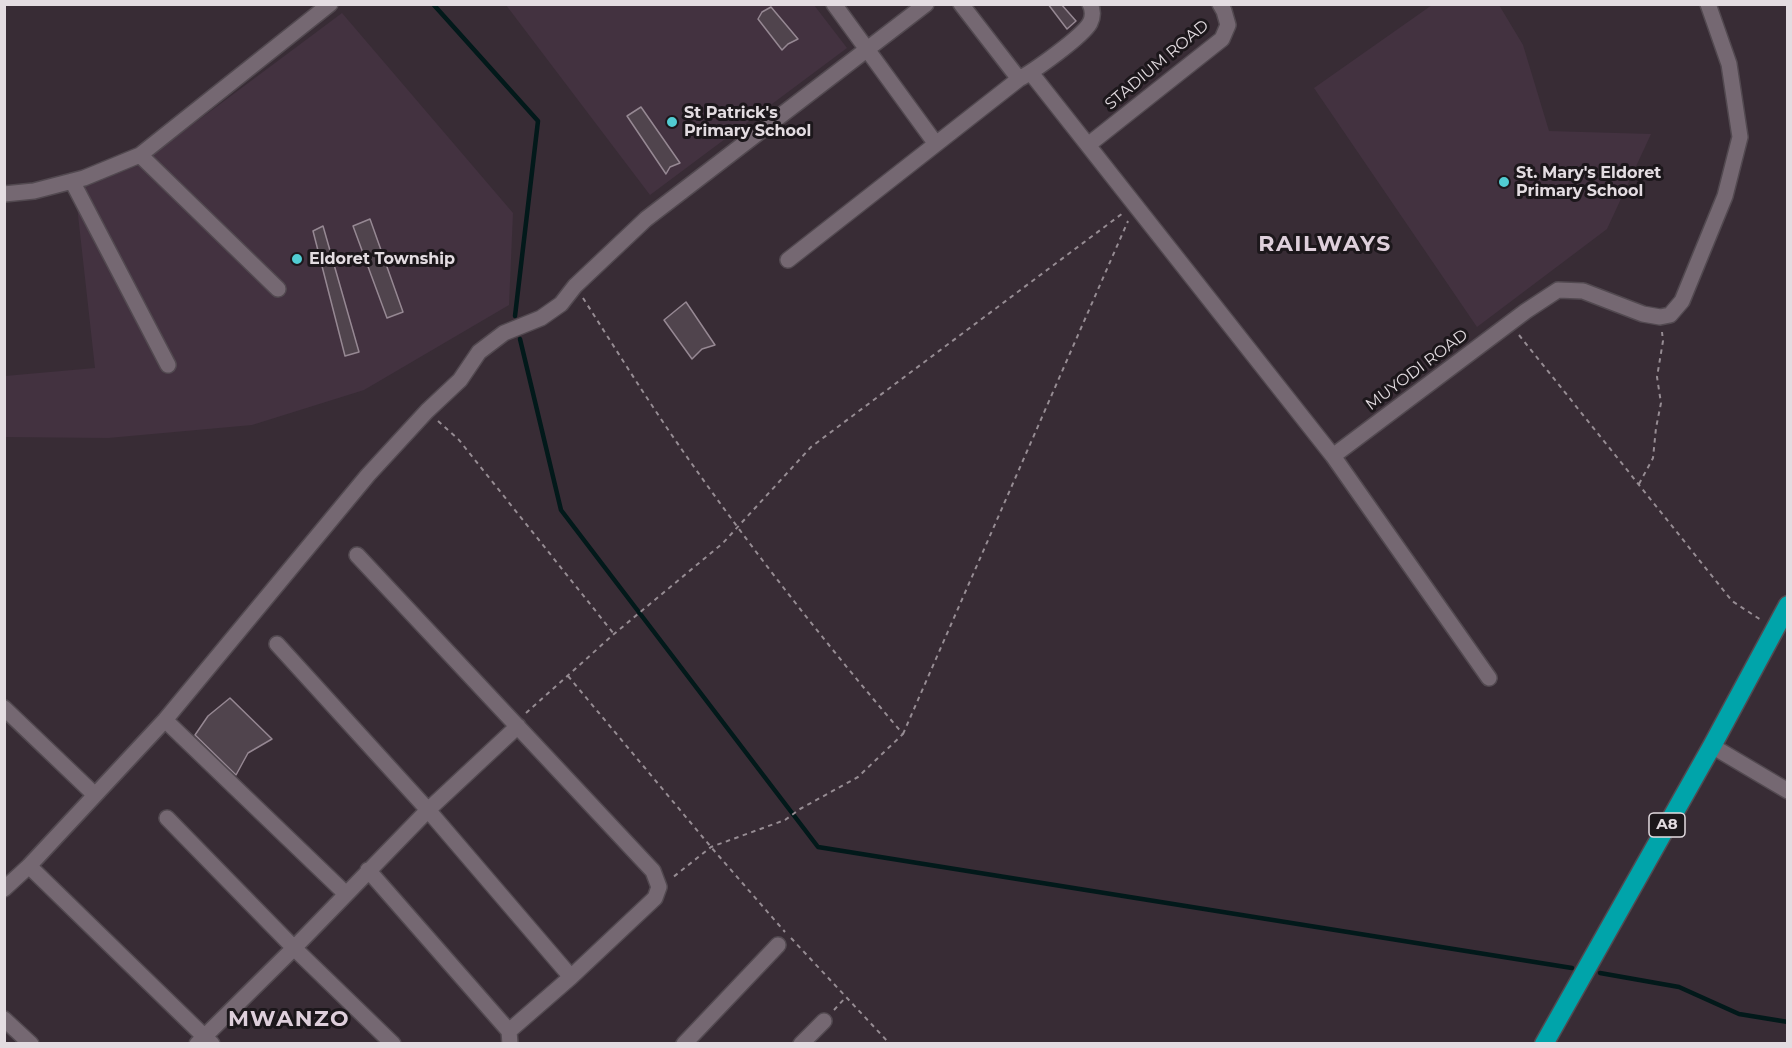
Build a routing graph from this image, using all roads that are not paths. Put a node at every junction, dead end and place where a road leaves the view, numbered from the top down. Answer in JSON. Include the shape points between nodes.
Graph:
{"nodes":[{"id":1,"x":330,"y":4,"type":"edge"},
{"id":2,"x":834,"y":4,"type":"edge"},
{"id":3,"x":926,"y":4,"type":"edge"},
{"id":4,"x":961,"y":4,"type":"edge"},
{"id":5,"x":1090,"y":4,"type":"edge"},
{"id":6,"x":1220,"y":4,"type":"edge"},
{"id":7,"x":1708,"y":4,"type":"edge"},
{"id":8,"x":868,"y":50,"type":"junction"},
{"id":9,"x":1025,"y":76,"type":"junction"},
{"id":10,"x":936,"y":144,"type":"junction"},
{"id":11,"x":1088,"y":145,"type":"junction"},
{"id":12,"x":140,"y":156,"type":"junction"},
{"id":13,"x":72,"y":182,"type":"junction"},
{"id":14,"x":4,"y":194,"type":"edge"},
{"id":15,"x":789,"y":260,"type":"dead end"},
{"id":16,"x":278,"y":290,"type":"dead end"},
{"id":17,"x":168,"y":365,"type":"dead end"},
{"id":18,"x":1333,"y":456,"type":"junction"},
{"id":19,"x":357,"y":555,"type":"dead end"},
{"id":20,"x":1788,"y":604,"type":"edge"},
{"id":21,"x":277,"y":644,"type":"dead end"},
{"id":22,"x":1489,"y":678,"type":"dead end"},
{"id":23,"x":4,"y":708,"type":"edge"},
{"id":24,"x":165,"y":720,"type":"junction"},
{"id":25,"x":516,"y":724,"type":"junction"},
{"id":26,"x":1712,"y":746,"type":"junction"},
{"id":27,"x":1788,"y":791,"type":"edge"},
{"id":28,"x":95,"y":795,"type":"junction"},
{"id":29,"x":428,"y":810,"type":"junction"},
{"id":30,"x":167,"y":818,"type":"dead end"},
{"id":31,"x":29,"y":866,"type":"junction"},
{"id":32,"x":368,"y":870,"type":"junction"},
{"id":33,"x":4,"y":889,"type":"edge"},
{"id":34,"x":346,"y":894,"type":"junction"},
{"id":35,"x":778,"y":945,"type":"dead end"},
{"id":36,"x":294,"y":948,"type":"junction"},
{"id":37,"x":571,"y":977,"type":"junction"},
{"id":38,"x":4,"y":1019,"type":"edge"},
{"id":39,"x":824,"y":1021,"type":"road end"},
{"id":40,"x":510,"y":1037,"type":"edge"},
{"id":41,"x":204,"y":1041,"type":"edge"},
{"id":42,"x":31,"y":1044,"type":"edge"},
{"id":43,"x":393,"y":1044,"type":"edge"},
{"id":44,"x":684,"y":1044,"type":"edge"},
{"id":45,"x":801,"y":1044,"type":"edge"},
{"id":46,"x":1544,"y":1044,"type":"edge"}],
"edges":[{"from":1,"to":12,"type":"street"},
{"from":2,"to":8,"type":"street"},
{"from":3,"to":8,"type":"street"},
{"from":4,"to":9,"type":"street"},
{"from":5,"to":9,"type":"street","via":[[1091,21],[1083,32]]},
{"from":6,"to":11,"type":"street","name":"STADIUM ROAD","via":[[1228,25],[1222,39]]},
{"from":7,"to":18,"type":"street","name":"MUYODI ROAD","via":[[1729,64],[1740,137],[1725,196],[1682,301],[1670,315],[1660,317],[1583,291],[1558,290]]},
{"from":8,"to":10,"type":"street"},
{"from":8,"to":24,"type":"street","via":[[646,219],[561,304],[541,318],[504,333],[479,352],[460,380],[368,475]]},
{"from":9,"to":10,"type":"street"},
{"from":9,"to":11,"type":"street"},
{"from":10,"to":15,"type":"street"},
{"from":11,"to":18,"type":"street"},
{"from":12,"to":13,"type":"street"},
{"from":12,"to":16,"type":"street"},
{"from":13,"to":14,"type":"street"},
{"from":13,"to":17,"type":"street"},
{"from":18,"to":22,"type":"street"},
{"from":19,"to":25,"type":"street"},
{"from":20,"to":26,"type":"highway","number":"A8"},
{"from":21,"to":29,"type":"street"},
{"from":23,"to":28,"type":"street"},
{"from":24,"to":28,"type":"street"},
{"from":24,"to":34,"type":"street"},
{"from":25,"to":29,"type":"street"},
{"from":25,"to":37,"type":"street","via":[[652,871],[660,887],[655,898]]},
{"from":26,"to":27,"type":"street"},
{"from":26,"to":46,"type":"highway","number":"A8"},
{"from":28,"to":31,"type":"street"},
{"from":29,"to":32,"type":"street"},
{"from":29,"to":37,"type":"street"},
{"from":30,"to":36,"type":"street"},
{"from":31,"to":33,"type":"street"},
{"from":31,"to":41,"type":"street"},
{"from":32,"to":34,"type":"street"},
{"from":32,"to":40,"type":"street"},
{"from":34,"to":36,"type":"street"},
{"from":35,"to":44,"type":"street"},
{"from":36,"to":41,"type":"street"},
{"from":36,"to":43,"type":"street"},
{"from":37,"to":40,"type":"street"},
{"from":38,"to":42,"type":"street"},
{"from":39,"to":45,"type":"street"}]}
